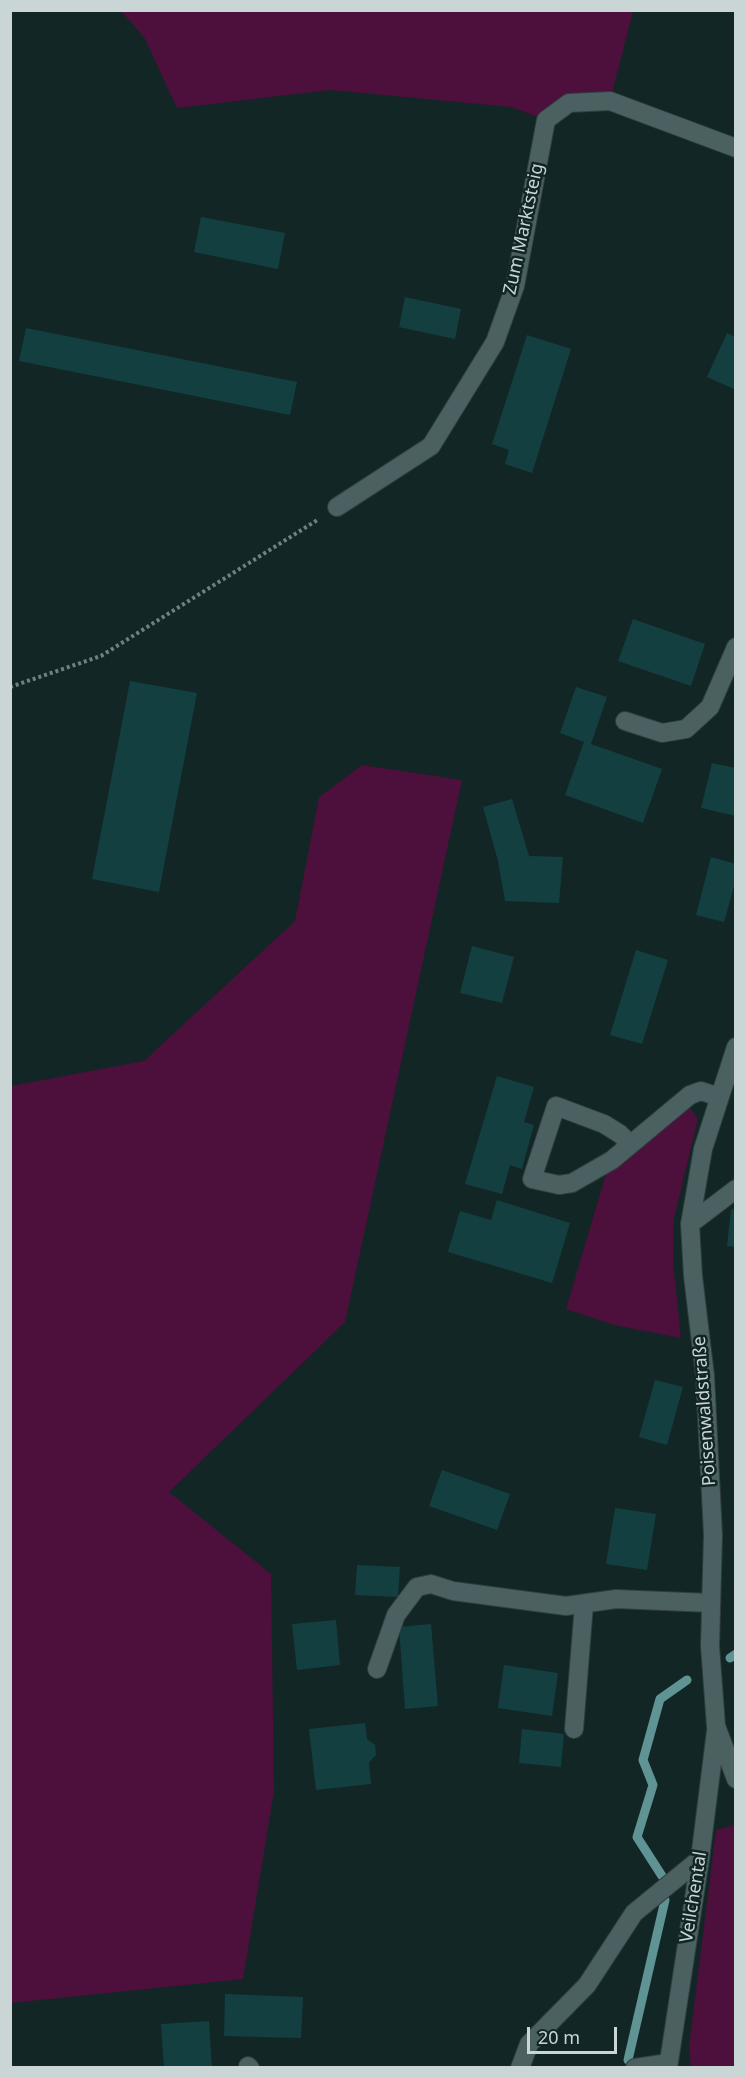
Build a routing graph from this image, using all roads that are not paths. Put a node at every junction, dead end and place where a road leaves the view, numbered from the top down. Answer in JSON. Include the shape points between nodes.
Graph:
{"nodes":[{"id":1,"x":735,"y":148,"type":"edge"},
{"id":2,"x":337,"y":507,"type":"road end"},
{"id":3,"x":735,"y":647,"type":"edge"},
{"id":4,"x":625,"y":721,"type":"dead end"},
{"id":5,"x":735,"y":1047,"type":"edge"},
{"id":6,"x":719,"y":1097,"type":"junction"},
{"id":7,"x":630,"y":1144,"type":"junction"},
{"id":8,"x":735,"y":1189,"type":"edge"},
{"id":9,"x":690,"y":1224,"type":"junction"},
{"id":10,"x":711,"y":1603,"type":"junction"},
{"id":11,"x":584,"y":1604,"type":"junction"},
{"id":12,"x":376,"y":1669,"type":"dead end"},
{"id":13,"x":716,"y":1726,"type":"junction"},
{"id":14,"x":574,"y":1729,"type":"dead end"},
{"id":15,"x":735,"y":1779,"type":"edge"},
{"id":16,"x":700,"y":1859,"type":"junction"},
{"id":17,"x":668,"y":2065,"type":"edge"},
{"id":18,"x":520,"y":2067,"type":"edge"},
{"id":19,"x":635,"y":2067,"type":"edge"}],
"edges":[{"from":1,"to":2,"type":"street","name":"Zum Marktsteig","via":[[610,102],[569,103],[546,120],[515,286],[495,342],[431,446]]},
{"from":3,"to":4,"type":"street","via":[[710,707],[686,729],[662,733]]},
{"from":5,"to":6,"type":"street","name":"Poisenwaldstraße"},
{"from":6,"to":7,"type":"street","via":[[701,1091],[690,1095]]},
{"from":6,"to":9,"type":"street","name":"Poisenwaldstraße","via":[[703,1149]]},
{"from":7,"to":7,"type":"street","via":[[612,1160],[572,1183],[559,1185],[532,1179],[556,1106],[604,1124]]},
{"from":8,"to":9,"type":"street"},
{"from":9,"to":10,"type":"street","name":"Poisenwaldstraße","via":[[705,1376],[713,1535]]},
{"from":10,"to":11,"type":"street","via":[[616,1599]]},
{"from":10,"to":13,"type":"street","name":"Poisenwaldstraße"},
{"from":11,"to":12,"type":"street","via":[[543,1603],[453,1591],[431,1584],[417,1587],[396,1615]]},
{"from":11,"to":14,"type":"street"},
{"from":13,"to":15,"type":"street","name":"Poisenwaldstraße"},
{"from":13,"to":16,"type":"street","name":"Veilchental"},
{"from":16,"to":17,"type":"street","name":"Veilchental"},
{"from":16,"to":18,"type":"street","via":[[634,1914],[587,1985],[529,2044]]},
{"from":17,"to":19,"type":"street"}]}
